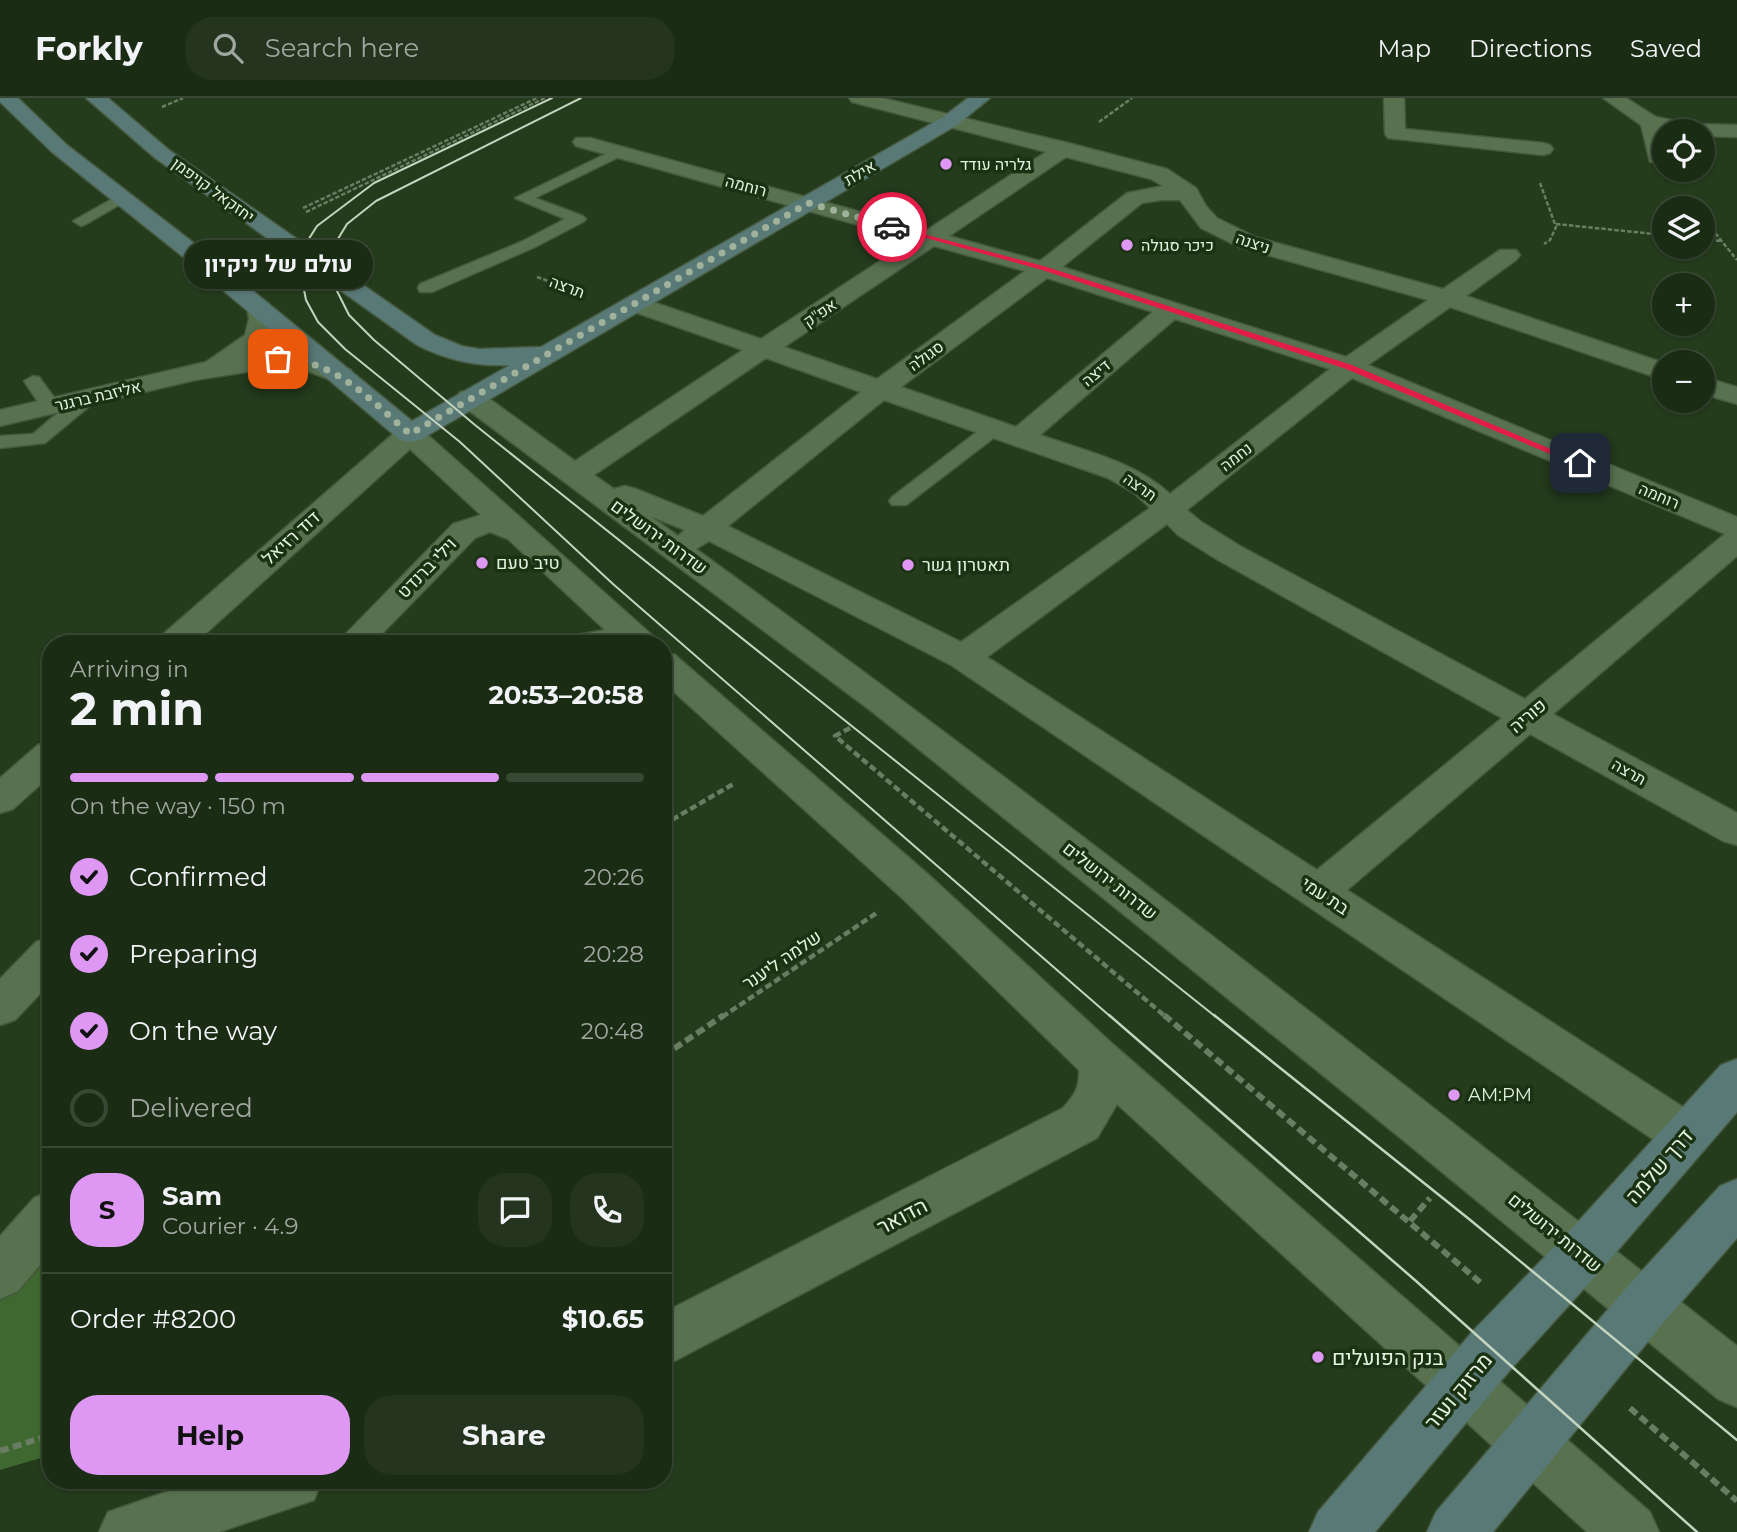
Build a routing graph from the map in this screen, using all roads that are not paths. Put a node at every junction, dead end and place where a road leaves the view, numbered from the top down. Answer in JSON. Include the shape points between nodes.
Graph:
{"nodes":[{"id":1,"x":8,"y":98,"type":"edge"},
{"id":2,"x":96,"y":98,"type":"edge"},
{"id":3,"x":859,"y":98,"type":"edge"},
{"id":4,"x":980,"y":98,"type":"edge"},
{"id":5,"x":1394,"y":98,"type":"edge"},
{"id":6,"x":1613,"y":98,"type":"edge"},
{"id":7,"x":950,"y":121,"type":"junction"},
{"id":8,"x":1650,"y":122,"type":"junction"},
{"id":9,"x":1737,"y":131,"type":"edge"},
{"id":10,"x":1652,"y":132,"type":"edge"},
{"id":11,"x":583,"y":142,"type":"dead end"},
{"id":12,"x":1065,"y":148,"type":"junction"},
{"id":13,"x":1543,"y":151,"type":"road end"},
{"id":14,"x":618,"y":152,"type":"junction"},
{"id":15,"x":1188,"y":192,"type":"junction"},
{"id":16,"x":121,"y":198,"type":"junction"},
{"id":17,"x":808,"y":203,"type":"junction"},
{"id":18,"x":81,"y":221,"type":"dead end"},
{"id":19,"x":932,"y":238,"type":"junction"},
{"id":20,"x":1507,"y":256,"type":"dead end"},
{"id":21,"x":1044,"y":269,"type":"junction"},
{"id":22,"x":426,"y":288,"type":"dead end"},
{"id":23,"x":1448,"y":298,"type":"junction"},
{"id":24,"x":635,"y":304,"type":"junction"},
{"id":25,"x":259,"y":308,"type":"junction"},
{"id":26,"x":1172,"y":309,"type":"junction"},
{"id":27,"x":561,"y":346,"type":"junction"},
{"id":28,"x":765,"y":350,"type":"junction"},
{"id":29,"x":1349,"y":367,"type":"junction"},
{"id":30,"x":1652,"y":368,"type":"edge"},
{"id":31,"x":195,"y":372,"type":"junction"},
{"id":32,"x":342,"y":376,"type":"junction"},
{"id":33,"x":33,"y":381,"type":"dead end"},
{"id":34,"x":881,"y":389,"type":"junction"},
{"id":35,"x":1715,"y":389,"type":"edge"},
{"id":36,"x":1737,"y":396,"type":"edge"},
{"id":37,"x":470,"y":398,"type":"junction"},
{"id":38,"x":86,"y":399,"type":"junction"},
{"id":39,"x":51,"y":407,"type":"junction"},
{"id":40,"x":0,"y":418,"type":"edge"},
{"id":41,"x":1007,"y":433,"type":"junction"},
{"id":42,"x":410,"y":434,"type":"junction"},
{"id":43,"x":0,"y":442,"type":"edge"},
{"id":44,"x":574,"y":475,"type":"junction"},
{"id":45,"x":899,"y":501,"type":"dead end"},
{"id":46,"x":1169,"y":509,"type":"junction"},
{"id":47,"x":1737,"y":528,"type":"edge"},
{"id":48,"x":515,"y":531,"type":"junction"},
{"id":49,"x":692,"y":539,"type":"junction"},
{"id":50,"x":1737,"y":540,"type":"edge"},
{"id":51,"x":183,"y":635,"type":"edge"},
{"id":52,"x":362,"y":635,"type":"edge"},
{"id":53,"x":631,"y":635,"type":"edge"},
{"id":54,"x":963,"y":657,"type":"junction"},
{"id":55,"x":672,"y":671,"type":"edge"},
{"id":56,"x":1528,"y":715,"type":"junction"},
{"id":57,"x":42,"y":762,"type":"edge"},
{"id":58,"x":0,"y":799,"type":"edge"},
{"id":59,"x":1737,"y":831,"type":"edge"},
{"id":60,"x":1318,"y":892,"type":"junction"},
{"id":61,"x":42,"y":963,"type":"edge"},
{"id":62,"x":0,"y":1007,"type":"edge"},
{"id":63,"x":1100,"y":1060,"type":"junction"},
{"id":64,"x":1737,"y":1079,"type":"edge"},
{"id":65,"x":1686,"y":1135,"type":"junction"},
{"id":66,"x":1737,"y":1202,"type":"edge"},
{"id":67,"x":42,"y":1225,"type":"edge"},
{"id":68,"x":1582,"y":1254,"type":"junction"},
{"id":69,"x":0,"y":1274,"type":"edge"},
{"id":70,"x":1645,"y":1305,"type":"junction"},
{"id":71,"x":672,"y":1336,"type":"edge"},
{"id":72,"x":1737,"y":1380,"type":"edge"},
{"id":73,"x":1465,"y":1385,"type":"junction"},
{"id":74,"x":1530,"y":1443,"type":"junction"},
{"id":75,"x":265,"y":1489,"type":"edge"},
{"id":76,"x":128,"y":1532,"type":"edge"},
{"id":77,"x":1338,"y":1532,"type":"edge"},
{"id":78,"x":1456,"y":1532,"type":"edge"},
{"id":79,"x":1630,"y":1532,"type":"edge"}],
"edges":[{"from":1,"to":16,"type":"street","via":[[60,149]]},
{"from":2,"to":27,"type":"street","name":"יחזקאל קויפמן","via":[[162,154],[433,345],[486,359]]},
{"from":3,"to":7,"type":"street","name":"ניצנה"},
{"from":4,"to":7,"type":"street","name":"אילת"},
{"from":5,"to":13,"type":"street","via":[[1395,134]]},
{"from":6,"to":8,"type":"street"},
{"from":7,"to":12,"type":"street","name":"ניצנה"},
{"from":7,"to":17,"type":"street","name":"אילת"},
{"from":8,"to":9,"type":"street","via":[[1691,130]]},
{"from":8,"to":10,"type":"street"},
{"from":11,"to":14,"type":"street","name":"רוחמה"},
{"from":12,"to":15,"type":"street","name":"ניצנה","via":[[1160,174]]},
{"from":12,"to":19,"type":"street","name":"אפ\"ק"},
{"from":14,"to":17,"type":"street","name":"רוחמה"},
{"from":14,"to":22,"type":"lane","via":[[522,198],[578,219]]},
{"from":15,"to":21,"type":"street","name":"סגולה","via":[[1135,198]]},
{"from":15,"to":23,"type":"street","name":"ניצנה","via":[[1209,223],[1247,242]]},
{"from":16,"to":18,"type":"lane"},
{"from":16,"to":25,"type":"street"},
{"from":17,"to":19,"type":"street","name":"רוחמה"},
{"from":17,"to":24,"type":"street","name":"אילת"},
{"from":19,"to":21,"type":"street","name":"רוחמה"},
{"from":19,"to":28,"type":"street","name":"אפ\"ק"},
{"from":20,"to":23,"type":"street","name":"נחמה"},
{"from":21,"to":26,"type":"street","name":"רוחמה"},
{"from":21,"to":34,"type":"street","name":"סגולה"},
{"from":23,"to":29,"type":"street","name":"נחמה"},
{"from":23,"to":30,"type":"street","name":"ניצנה"},
{"from":24,"to":27,"type":"street","name":"אילת"},
{"from":24,"to":28,"type":"street","name":"תרצה"},
{"from":25,"to":31,"type":"street","name":"אליזבת ברגנר","via":[[262,324],[256,340],[236,355]]},
{"from":25,"to":32,"type":"street"},
{"from":26,"to":29,"type":"street","name":"רוחמה"},
{"from":26,"to":41,"type":"street","name":"דיצה"},
{"from":27,"to":37,"type":"street","name":"אילת"},
{"from":28,"to":34,"type":"street","name":"תרצה"},
{"from":28,"to":44,"type":"street","name":"אפ\"ק"},
{"from":29,"to":46,"type":"street","name":"נחמה"},
{"from":29,"to":47,"type":"street","name":"רוחמה"},
{"from":31,"to":32,"type":"street","name":"אליזבת ברגנר","via":[[296,359]]},
{"from":31,"to":38,"type":"street","name":"אליזבת ברגנר"},
{"from":32,"to":42,"type":"street"},
{"from":33,"to":39,"type":"lane"},
{"from":34,"to":41,"type":"street","name":"תרצה"},
{"from":34,"to":49,"type":"street","name":"סגולה"},
{"from":35,"to":36,"type":"street"},
{"from":37,"to":42,"type":"street","name":"אילת"},
{"from":37,"to":44,"type":"street","name":"שדרות ירושלים"},
{"from":38,"to":39,"type":"street","name":"אליזבת ברגנר"},
{"from":38,"to":43,"type":"lane","via":[[38,439]]},
{"from":39,"to":40,"type":"street","name":"אליזבת ברגנר"},
{"from":41,"to":45,"type":"lane"},
{"from":41,"to":46,"type":"street","name":"תרצה","via":[[1118,472],[1145,487]]},
{"from":42,"to":48,"type":"street"},
{"from":42,"to":51,"type":"street","name":"דוד רזיאל"},
{"from":44,"to":49,"type":"street","name":"שדרות ירושלים"},
{"from":46,"to":54,"type":"street","name":"נחמה"},
{"from":46,"to":56,"type":"street","name":"תרצה","via":[[1189,528],[1230,552]]},
{"from":48,"to":52,"type":"street","name":"וילי ברנדט","via":[[486,522],[464,531]]},
{"from":48,"to":53,"type":"street"},
{"from":49,"to":54,"type":"street","name":"בת עמי"},
{"from":49,"to":68,"type":"street","name":"שדרות ירושלים","via":[[887,705]]},
{"from":50,"to":56,"type":"street","name":"פוריה"},
{"from":54,"to":60,"type":"street","name":"בת עמי"},
{"from":55,"to":63,"type":"street","via":[[916,887]]},
{"from":56,"to":59,"type":"street","name":"תרצה"},
{"from":56,"to":60,"type":"street","name":"פוריה"},
{"from":57,"to":58,"type":"street"},
{"from":60,"to":65,"type":"street","name":"בת עמי"},
{"from":61,"to":62,"type":"street"},
{"from":63,"to":71,"type":"street","name":"הדואר","via":[[1104,1073],[1097,1102],[1080,1123]]},
{"from":63,"to":73,"type":"street"},
{"from":64,"to":65,"type":"street","name":"דרך שלמה"},
{"from":65,"to":68,"type":"street","name":"דרך שלמה"},
{"from":66,"to":70,"type":"street"},
{"from":67,"to":69,"type":"street"},
{"from":68,"to":70,"type":"street","name":"שדרות ירושלים"},
{"from":68,"to":73,"type":"street","name":"מרזוק ועזר"},
{"from":70,"to":72,"type":"street","name":"שדרות ירושלים"},
{"from":70,"to":74,"type":"street"},
{"from":73,"to":74,"type":"street"},
{"from":73,"to":77,"type":"street","name":"מרזוק ועזר"},
{"from":74,"to":78,"type":"street"},
{"from":74,"to":79,"type":"street"},
{"from":75,"to":76,"type":"street"}]}
